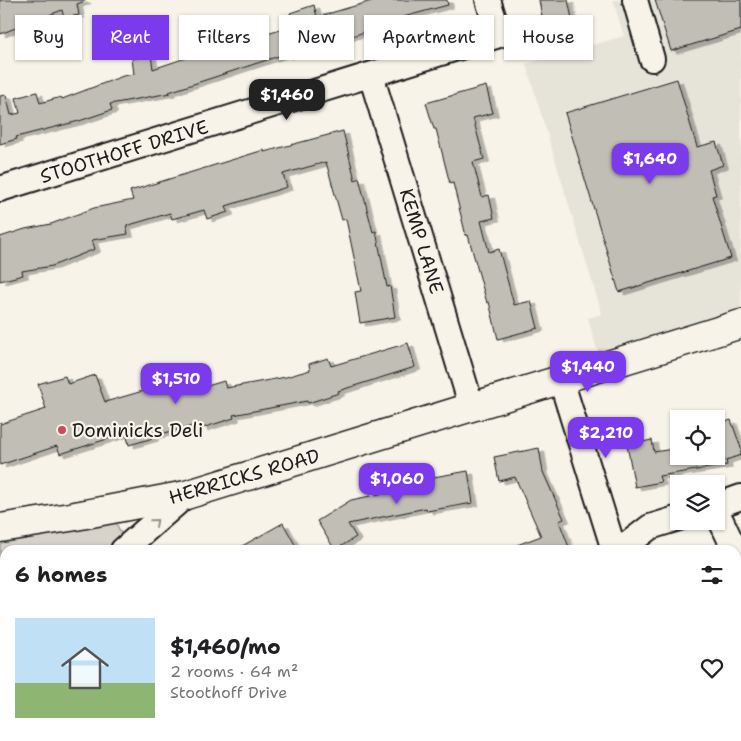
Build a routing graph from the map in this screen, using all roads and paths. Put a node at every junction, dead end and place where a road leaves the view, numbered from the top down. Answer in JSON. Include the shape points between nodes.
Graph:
{"nodes":[{"id":1,"x":488,"y":0,"type":"edge"},
{"id":2,"x":635,"y":0,"type":"edge"},
{"id":3,"x":652,"y":59,"type":"dead end"},
{"id":4,"x":371,"y":74,"type":"junction"},
{"id":5,"x":0,"y":189,"type":"edge"},
{"id":6,"x":741,"y":324,"type":"edge"},
{"id":7,"x":561,"y":380,"type":"junction"},
{"id":8,"x":472,"y":408,"type":"junction"},
{"id":9,"x":186,"y":495,"type":"junction"},
{"id":10,"x":741,"y":497,"type":"edge"},
{"id":11,"x":725,"y":503,"type":"edge"},
{"id":12,"x":670,"y":521,"type":"edge"},
{"id":13,"x":0,"y":528,"type":"edge"},
{"id":14,"x":725,"y":528,"type":"edge"},
{"id":15,"x":129,"y":545,"type":"edge"},
{"id":16,"x":612,"y":545,"type":"edge"},
{"id":17,"x":627,"y":545,"type":"edge"},
{"id":18,"x":733,"y":545,"type":"edge"}],
"edges":[{"from":1,"to":4,"type":"street","name":"STOOTHOFF DRIVE","via":[[499,35]]},
{"from":2,"to":3,"type":"street"},
{"from":4,"to":5,"type":"street","name":"STOOTHOFF DRIVE"},
{"from":4,"to":8,"type":"street","name":"KEMP LANE"},
{"from":6,"to":7,"type":"main road","name":"HERRICKS ROAD"},
{"from":7,"to":8,"type":"main road","name":"HERRICKS ROAD"},
{"from":7,"to":16,"type":"street"},
{"from":8,"to":9,"type":"main road","name":"HERRICKS ROAD"},
{"from":9,"to":13,"type":"main road","name":"HERRICKS ROAD"},
{"from":15,"to":9,"type":"street","one_way":true},
{"from":10,"to":11,"type":"street"},
{"from":12,"to":17,"type":"street","via":[[650,527]]},
{"from":14,"to":18,"type":"street"}]}
